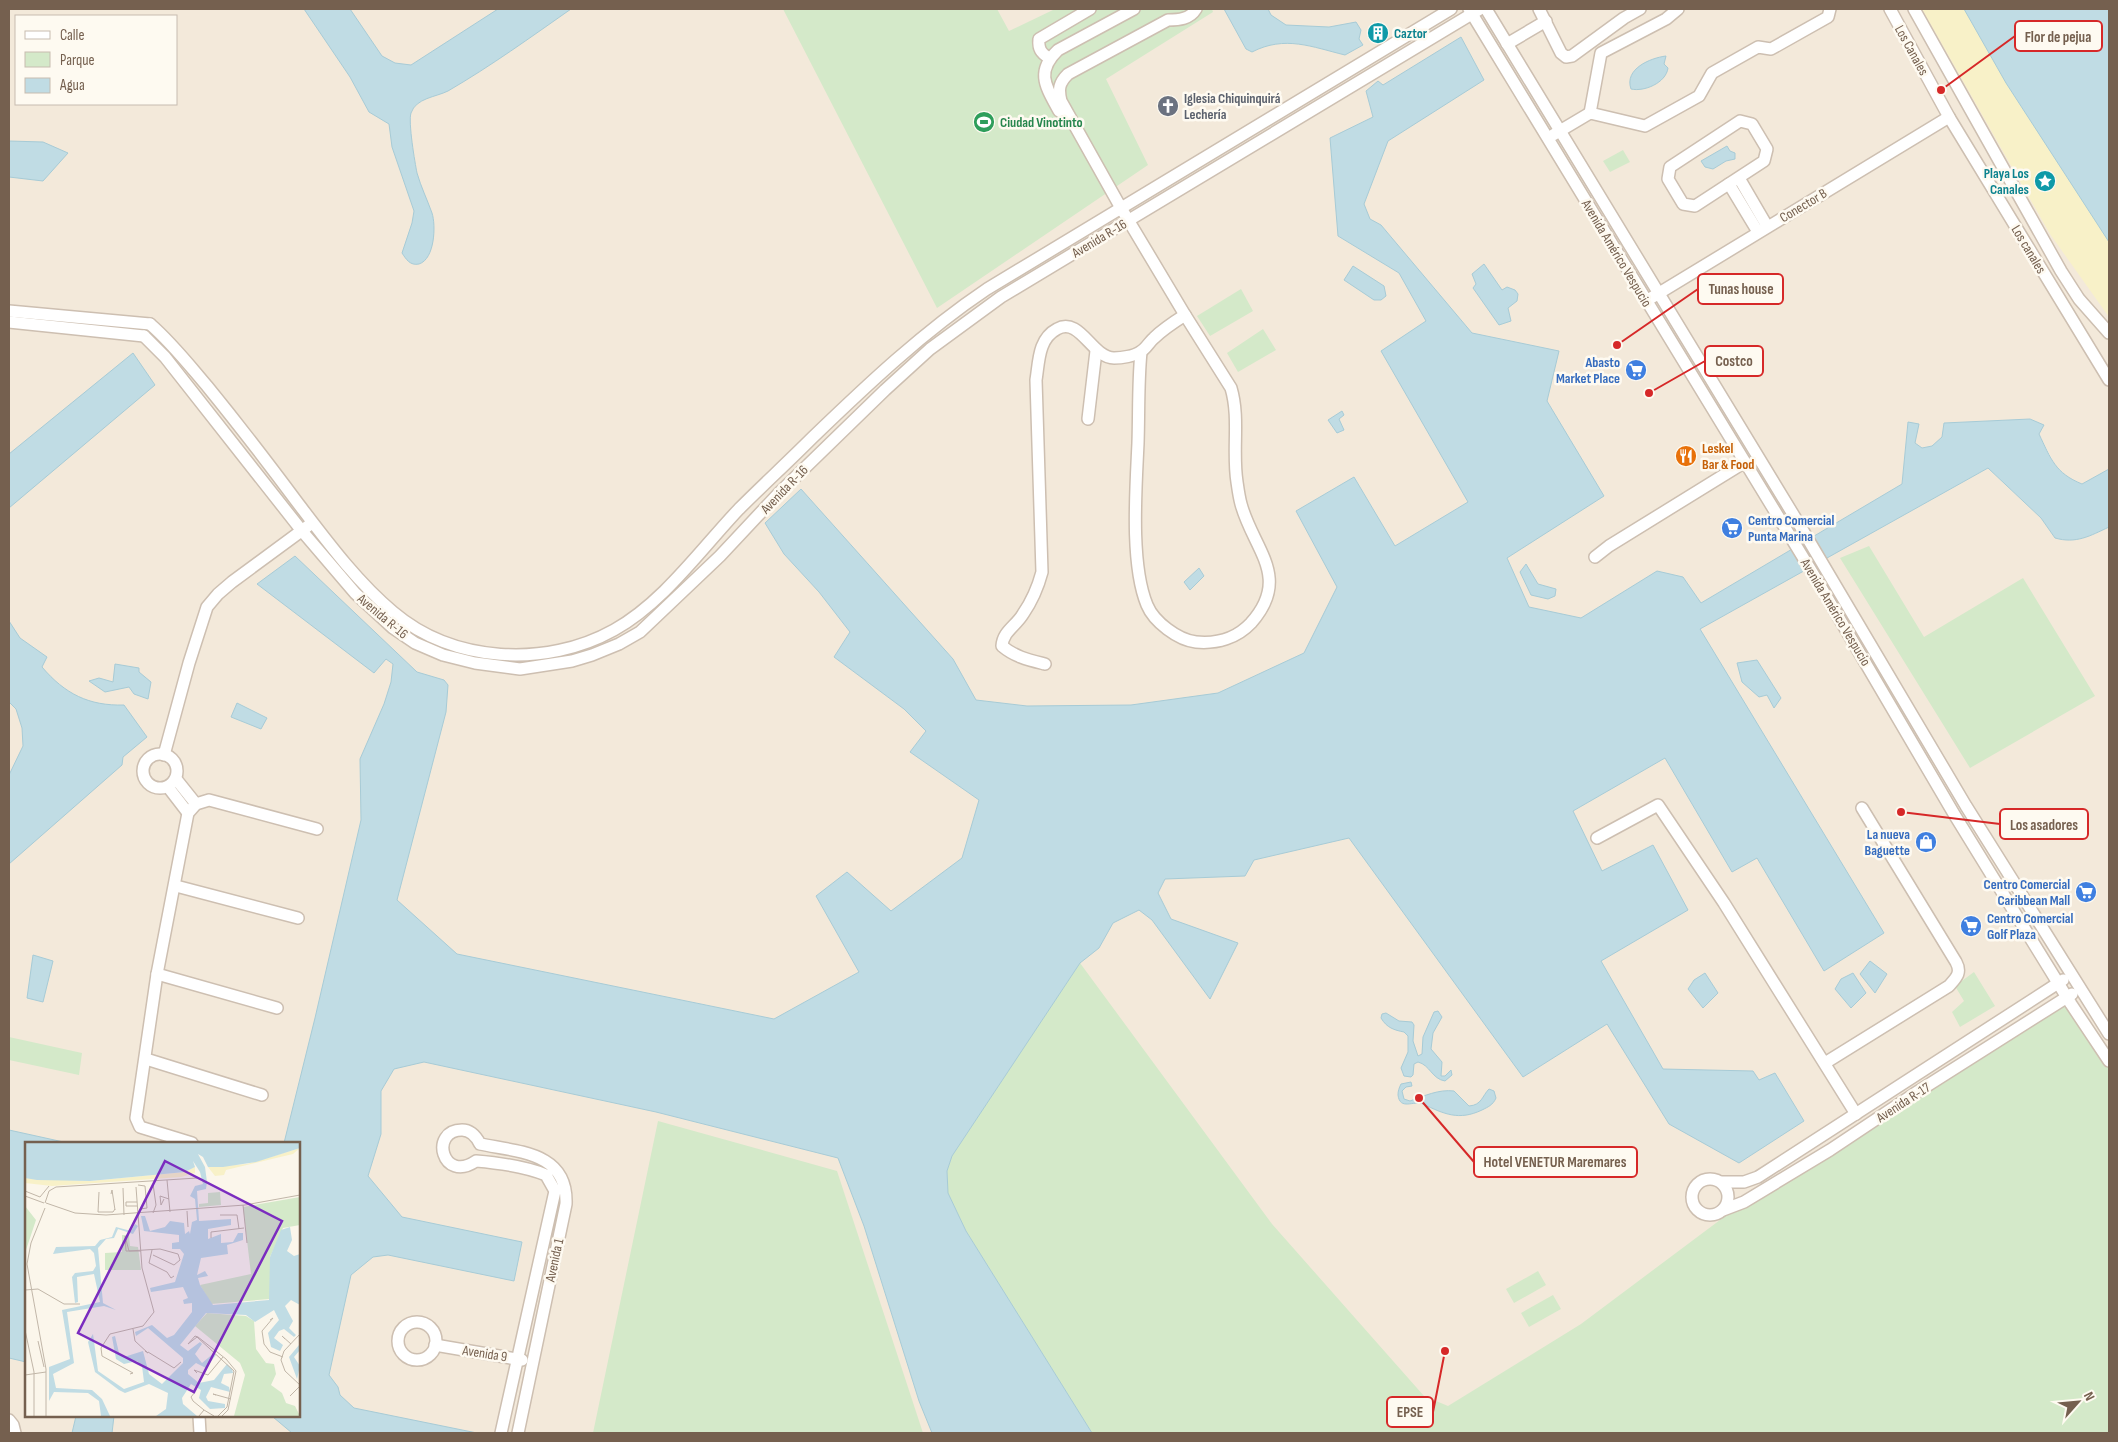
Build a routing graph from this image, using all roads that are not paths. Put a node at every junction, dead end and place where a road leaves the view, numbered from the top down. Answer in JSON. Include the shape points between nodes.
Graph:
{"nodes":[{"id":1,"x":1090,"y":9,"type":"edge"},
{"id":2,"x":1134,"y":9,"type":"edge"},
{"id":3,"x":1196,"y":9,"type":"edge"},
{"id":4,"x":1451,"y":9,"type":"edge"},
{"id":5,"x":1486,"y":9,"type":"edge"},
{"id":6,"x":1539,"y":9,"type":"edge"},
{"id":7,"x":1640,"y":9,"type":"edge"},
{"id":8,"x":1678,"y":9,"type":"edge"},
{"id":9,"x":1830,"y":9,"type":"edge"},
{"id":10,"x":1890,"y":9,"type":"edge"},
{"id":11,"x":1914,"y":9,"type":"edge"},
{"id":12,"x":1474,"y":10,"type":"edge"},
{"id":13,"x":1546,"y":21,"type":"junction"},
{"id":14,"x":1507,"y":44,"type":"junction"},
{"id":15,"x":1049,"y":58,"type":"junction"},
{"id":16,"x":1590,"y":113,"type":"junction"},
{"id":17,"x":1949,"y":117,"type":"junction"},
{"id":18,"x":1560,"y":132,"type":"junction"},
{"id":19,"x":1547,"y":138,"type":"junction"},
{"id":20,"x":1179,"y":172,"type":"junction"},
{"id":21,"x":1734,"y":181,"type":"junction"},
{"id":22,"x":1186,"y":185,"type":"junction"},
{"id":23,"x":1118,"y":210,"type":"junction"},
{"id":24,"x":1128,"y":220,"type":"junction"},
{"id":25,"x":1762,"y":229,"type":"junction"},
{"id":26,"x":1658,"y":294,"type":"junction"},
{"id":27,"x":1646,"y":301,"type":"junction"},
{"id":28,"x":9,"y":311,"type":"edge"},
{"id":29,"x":1185,"y":315,"type":"junction"},
{"id":30,"x":9,"y":322,"type":"edge"},
{"id":31,"x":150,"y":324,"type":"junction"},
{"id":32,"x":2109,"y":333,"type":"edge"},
{"id":33,"x":144,"y":336,"type":"junction"},
{"id":34,"x":1096,"y":351,"type":"junction"},
{"id":35,"x":1141,"y":352,"type":"junction"},
{"id":36,"x":2109,"y":380,"type":"edge"},
{"id":37,"x":1088,"y":419,"type":"dead end"},
{"id":38,"x":1745,"y":462,"type":"junction"},
{"id":39,"x":313,"y":522,"type":"junction"},
{"id":40,"x":302,"y":531,"type":"junction"},
{"id":41,"x":1595,"y":557,"type":"dead end"},
{"id":42,"x":637,"y":615,"type":"junction"},
{"id":43,"x":647,"y":626,"type":"junction"},
{"id":44,"x":1045,"y":664,"type":"dead end"},
{"id":45,"x":164,"y":754,"type":"junction"},
{"id":46,"x":172,"y":783,"type":"junction"},
{"id":47,"x":192,"y":808,"type":"junction"},
{"id":48,"x":1862,"y":808,"type":"dead end"},
{"id":49,"x":317,"y":829,"type":"dead end"},
{"id":50,"x":1597,"y":838,"type":"dead end"},
{"id":51,"x":176,"y":886,"type":"junction"},
{"id":52,"x":298,"y":918,"type":"dead end"},
{"id":53,"x":157,"y":974,"type":"junction"},
{"id":54,"x":2071,"y":975,"type":"junction"},
{"id":55,"x":2058,"y":983,"type":"junction"},
{"id":56,"x":2080,"y":989,"type":"junction"},
{"id":57,"x":2067,"y":997,"type":"junction"},
{"id":58,"x":277,"y":1008,"type":"dead end"},
{"id":59,"x":2109,"y":1034,"type":"edge"},
{"id":60,"x":146,"y":1059,"type":"junction"},
{"id":61,"x":2109,"y":1061,"type":"edge"},
{"id":62,"x":1825,"y":1063,"type":"junction"},
{"id":63,"x":262,"y":1095,"type":"dead end"},
{"id":64,"x":1856,"y":1114,"type":"junction"},
{"id":65,"x":189,"y":1142,"type":"edge"},
{"id":66,"x":480,"y":1144,"type":"junction"},
{"id":67,"x":476,"y":1161,"type":"junction"},
{"id":68,"x":1758,"y":1177,"type":"junction"},
{"id":69,"x":1722,"y":1182,"type":"junction"},
{"id":70,"x":1766,"y":1189,"type":"junction"},
{"id":71,"x":1723,"y":1210,"type":"junction"},
{"id":72,"x":537,"y":1273,"type":"junction"},
{"id":73,"x":551,"y":1277,"type":"junction"},
{"id":74,"x":435,"y":1345,"type":"dead end"},
{"id":75,"x":517,"y":1358,"type":"junction"},
{"id":76,"x":534,"y":1363,"type":"junction"},
{"id":77,"x":199,"y":1417,"type":"edge"},
{"id":78,"x":9,"y":1420,"type":"edge"},
{"id":79,"x":15,"y":1433,"type":"edge"},
{"id":80,"x":200,"y":1433,"type":"edge"},
{"id":81,"x":501,"y":1433,"type":"edge"},
{"id":82,"x":518,"y":1433,"type":"edge"}],
"edges":[{"from":1,"to":15,"type":"street","via":[[1039,39],[1038,47]]},
{"from":2,"to":15,"type":"street"},
{"from":3,"to":23,"type":"street","via":[[1188,17],[1168,20],[1068,74],[1061,81],[1061,101]]},
{"from":4,"to":20,"type":"street","name":"Avenida R-16"},
{"from":5,"to":14,"type":"street","name":"Avenida Américo Vespucio"},
{"from":6,"to":13,"type":"street"},
{"from":7,"to":13,"type":"street","via":[[1572,56],[1561,53]]},
{"from":8,"to":16,"type":"street","via":[[1666,19],[1601,53]]},
{"from":9,"to":16,"type":"street","via":[[1828,17],[1771,49],[1758,47],[1712,73],[1700,96],[1644,126]]},
{"from":10,"to":17,"type":"street","name":"Los Canales"},
{"from":11,"to":32,"type":"street","via":[[2061,271],[2079,299]]},
{"from":12,"to":19,"type":"street","name":"Avenida Américo Vespucio"},
{"from":12,"to":22,"type":"street","name":"Avenida R-16"},
{"from":13,"to":14,"type":"street"},
{"from":14,"to":18,"type":"street","name":"Avenida Américo Vespucio"},
{"from":15,"to":23,"type":"street","via":[[1044,79],[1048,91]]},
{"from":16,"to":18,"type":"street"},
{"from":17,"to":25,"type":"street","name":"Conector B"},
{"from":17,"to":36,"type":"street","name":"Los canales"},
{"from":18,"to":19,"type":"street"},
{"from":18,"to":26,"type":"street","name":"Avenida Américo Vespucio"},
{"from":19,"to":27,"type":"street","name":"Avenida Américo Vespucio"},
{"from":20,"to":22,"type":"street"},
{"from":20,"to":23,"type":"street","name":"Avenida R-16"},
{"from":21,"to":21,"type":"street","via":[[1764,161],[1767,149],[1752,124],[1740,122],[1670,167],[1668,179],[1683,204],[1695,206]]},
{"from":21,"to":25,"type":"street"},
{"from":22,"to":24,"type":"street","name":"Avenida R-16"},
{"from":23,"to":24,"type":"street"},
{"from":23,"to":42,"type":"street","name":"Avenida R-16","via":[[986,289],[919,339],[752,496]]},
{"from":24,"to":29,"type":"street"},
{"from":24,"to":43,"type":"street","name":"Avenida R-16","via":[[1001,297],[930,349],[840,432]]},
{"from":25,"to":26,"type":"street","name":"Conector B"},
{"from":26,"to":27,"type":"street","name":"Conector B"},
{"from":26,"to":54,"type":"street","name":"Avenida Américo Vespucio"},
{"from":27,"to":38,"type":"street","name":"Avenida Américo Vespucio"},
{"from":28,"to":31,"type":"street"},
{"from":29,"to":35,"type":"street","via":[[1154,337]]},
{"from":29,"to":35,"type":"street","via":[[1231,388],[1235,401],[1235,461],[1241,505],[1268,570],[1266,602],[1243,632],[1230,639],[1187,640],[1173,634],[1147,607],[1137,562]]},
{"from":30,"to":33,"type":"street"},
{"from":31,"to":33,"type":"street"},
{"from":31,"to":39,"type":"street","name":"Avenida R-16","via":[[180,354],[247,434]]},
{"from":33,"to":40,"type":"street","name":"Avenida R-16","via":[[165,357]]},
{"from":34,"to":35,"type":"street","via":[[1113,359]]},
{"from":34,"to":37,"type":"street"},
{"from":34,"to":44,"type":"street","via":[[1080,333],[1068,326],[1052,332],[1041,349],[1036,380],[1042,572],[1038,588],[1022,616],[1003,637],[1002,646],[1020,658]]},
{"from":38,"to":41,"type":"street"},
{"from":38,"to":55,"type":"street","name":"Avenida Américo Vespucio"},
{"from":39,"to":40,"type":"street"},
{"from":39,"to":42,"type":"street","name":"Avenida R-16","via":[[361,581],[394,613],[420,632],[460,648],[512,655],[560,651],[613,631]]},
{"from":40,"to":43,"type":"street","name":"Avenida R-16","via":[[381,617],[415,643],[443,655],[520,669],[550,665],[592,655],[619,644]]},
{"from":40,"to":45,"type":"street","via":[[232,582],[207,607],[188,663]]},
{"from":42,"to":43,"type":"street"},
{"from":45,"to":46,"type":"street","via":[[177,767]]},
{"from":45,"to":46,"type":"street","via":[[148,759],[143,774],[151,786],[160,789]]},
{"from":46,"to":47,"type":"street"},
{"from":47,"to":49,"type":"street","via":[[209,800]]},
{"from":47,"to":51,"type":"street"},
{"from":48,"to":62,"type":"street","via":[[1956,962],[1958,976],[1949,986]]},
{"from":50,"to":62,"type":"street","via":[[1658,805],[1724,902]]},
{"from":51,"to":52,"type":"street"},
{"from":51,"to":53,"type":"street"},
{"from":53,"to":58,"type":"street"},
{"from":53,"to":60,"type":"street"},
{"from":54,"to":55,"type":"street","name":"Avenida R-17"},
{"from":54,"to":56,"type":"street","name":"Avenida Américo Vespucio"},
{"from":55,"to":57,"type":"street","name":"Avenida Américo Vespucio"},
{"from":55,"to":64,"type":"street","name":"Avenida R-17"},
{"from":56,"to":57,"type":"street","name":"Avenida R-17"},
{"from":56,"to":59,"type":"street","name":"Avenida Américo Vespucio"},
{"from":57,"to":61,"type":"street","name":"Avenida Américo Vespucio"},
{"from":57,"to":70,"type":"street","name":"Avenida R-17"},
{"from":60,"to":63,"type":"street"},
{"from":60,"to":65,"type":"street","via":[[137,1123],[140,1127]]},
{"from":62,"to":64,"type":"street"},
{"from":64,"to":68,"type":"street","name":"Avenida R-17"},
{"from":66,"to":67,"type":"street"},
{"from":66,"to":67,"type":"street","name":"Avenida 1","via":[[475,1135],[466,1130],[456,1130],[447,1135],[443,1144],[443,1154],[449,1163],[458,1167]]},
{"from":66,"to":73,"type":"street","name":"Avenida 1","via":[[540,1157],[561,1176],[567,1189],[566,1204]]},
{"from":67,"to":72,"type":"street","name":"Avenida 1","via":[[536,1171],[546,1175],[552,1183],[555,1191],[553,1206]]},
{"from":68,"to":69,"type":"street","name":"Avenida R-17","via":[[1744,1182]]},
{"from":68,"to":70,"type":"street"},
{"from":69,"to":71,"type":"street","via":[[1729,1199]]},
{"from":69,"to":71,"type":"street","name":"Avenida R-17","via":[[1712,1178],[1702,1180],[1696,1185],[1692,1197],[1696,1208],[1704,1214],[1714,1215]]},
{"from":70,"to":71,"type":"street","name":"Avenida R-17"},
{"from":72,"to":73,"type":"street"},
{"from":72,"to":75,"type":"street","name":"Avenida 1"},
{"from":73,"to":76,"type":"street","name":"Avenida 1"},
{"from":74,"to":75,"type":"street","name":"Avenida 9"},
{"from":75,"to":76,"type":"street","name":"Avenida 9"},
{"from":75,"to":81,"type":"street","name":"Avenida 1"},
{"from":76,"to":82,"type":"street","name":"Avenida 1"},
{"from":77,"to":80,"type":"street"},
{"from":78,"to":79,"type":"street"}]}
